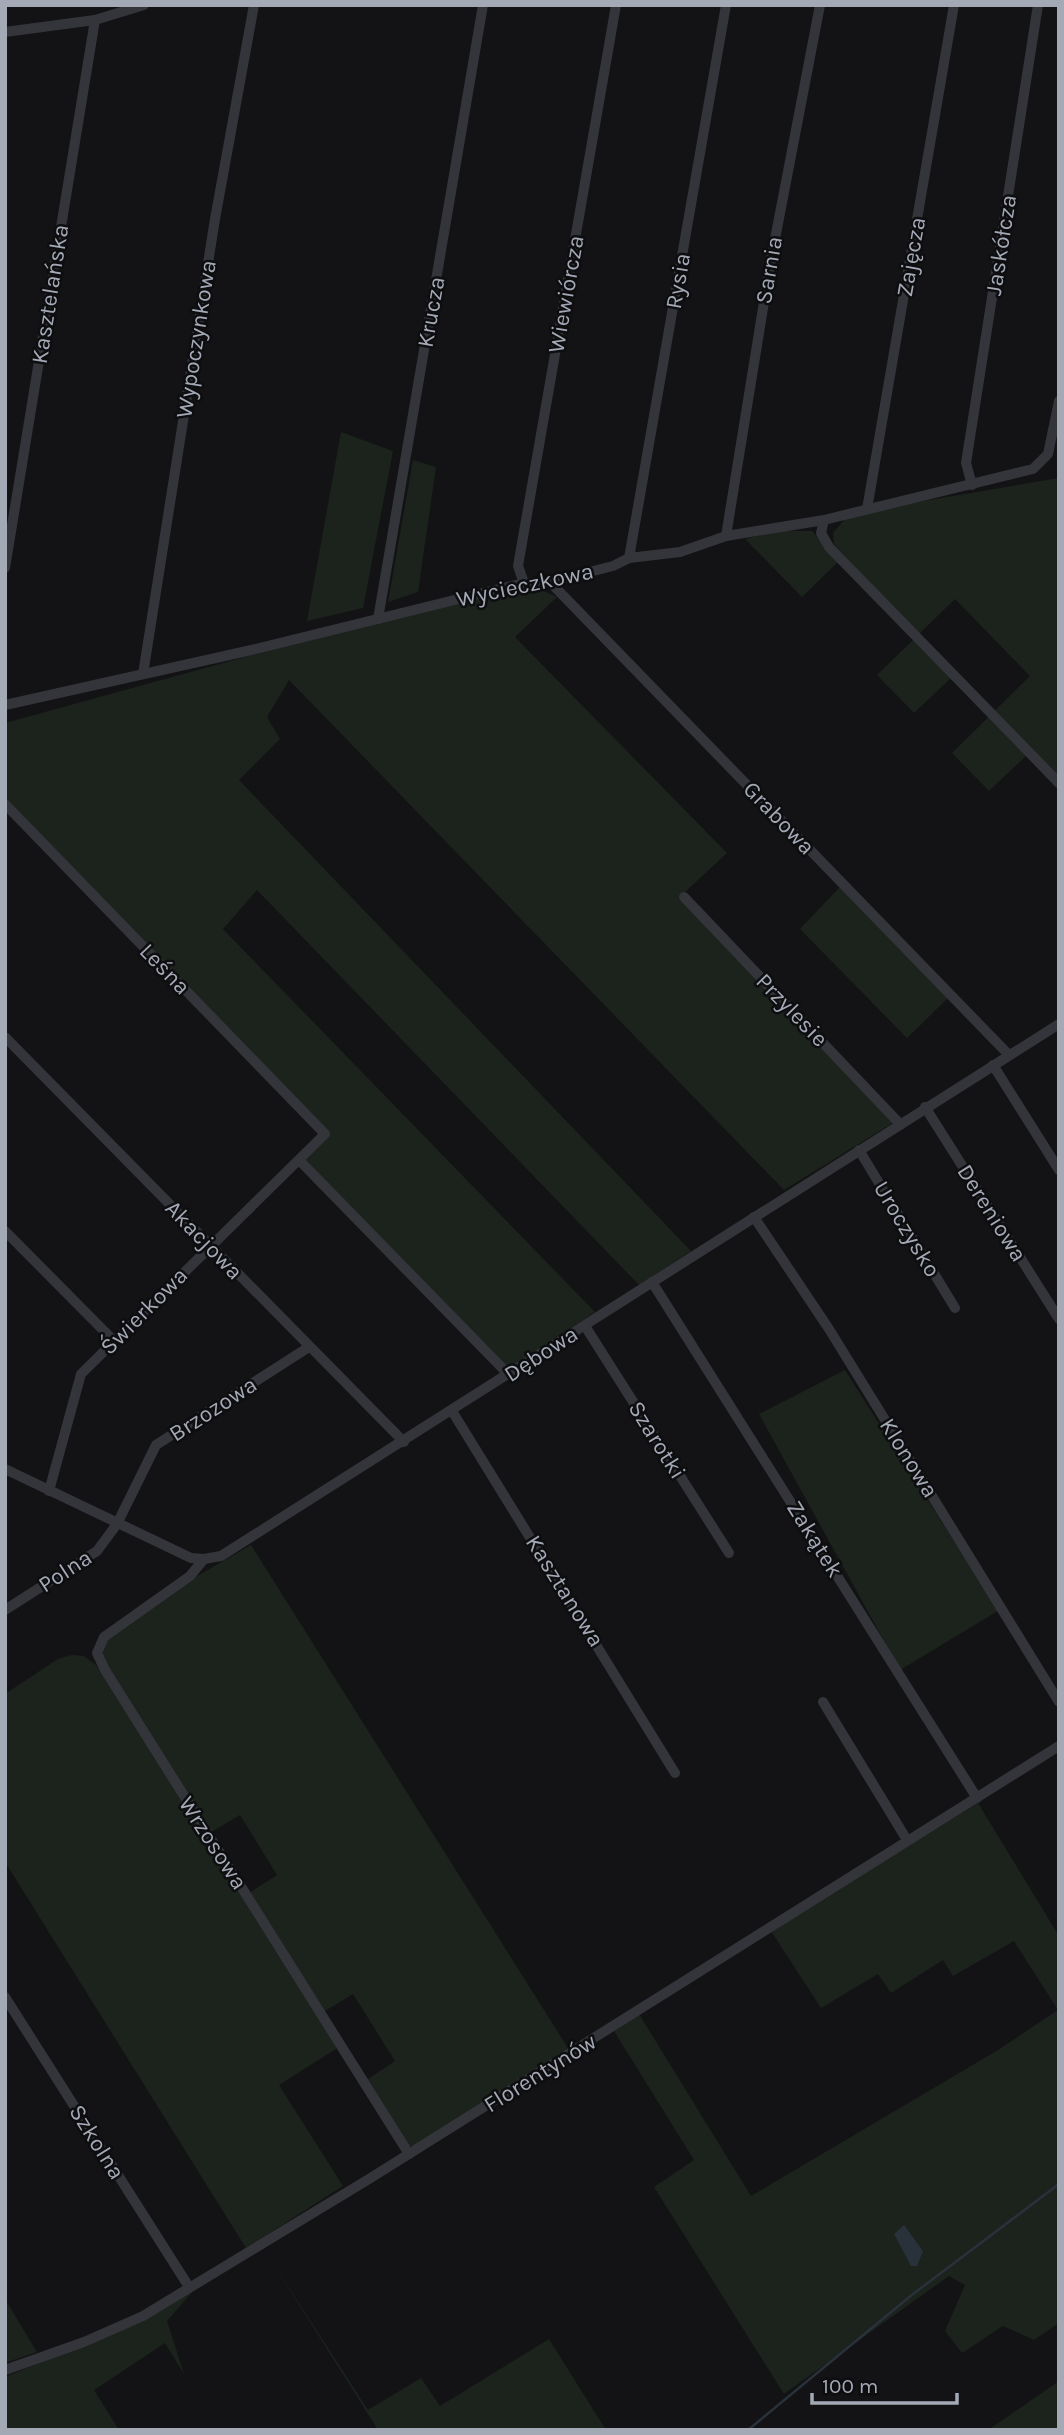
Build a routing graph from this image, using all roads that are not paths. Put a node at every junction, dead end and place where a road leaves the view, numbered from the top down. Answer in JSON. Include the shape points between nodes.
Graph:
{"nodes":[{"id":1,"x":144,"y":5,"type":"edge"},
{"id":2,"x":254,"y":5,"type":"edge"},
{"id":3,"x":483,"y":5,"type":"edge"},
{"id":4,"x":616,"y":5,"type":"edge"},
{"id":5,"x":726,"y":5,"type":"edge"},
{"id":6,"x":820,"y":5,"type":"edge"},
{"id":7,"x":954,"y":5,"type":"edge"},
{"id":8,"x":1038,"y":5,"type":"edge"},
{"id":9,"x":95,"y":20,"type":"junction"},
{"id":10,"x":5,"y":32,"type":"edge"},
{"id":11,"x":1059,"y":401,"type":"edge"},
{"id":12,"x":972,"y":485,"type":"junction"},
{"id":13,"x":867,"y":509,"type":"junction"},
{"id":14,"x":824,"y":520,"type":"junction"},
{"id":15,"x":726,"y":536,"type":"junction"},
{"id":16,"x":629,"y":558,"type":"junction"},
{"id":17,"x":5,"y":568,"type":"edge"},
{"id":18,"x":550,"y":582,"type":"junction"},
{"id":19,"x":524,"y":583,"type":"junction"},
{"id":20,"x":378,"y":620,"type":"junction"},
{"id":21,"x":143,"y":674,"type":"junction"},
{"id":22,"x":5,"y":705,"type":"edge"},
{"id":23,"x":1059,"y":783,"type":"edge"},
{"id":24,"x":5,"y":804,"type":"edge"},
{"id":25,"x":684,"y":897,"type":"dead end"},
{"id":26,"x":1059,"y":1024,"type":"edge"},
{"id":27,"x":5,"y":1037,"type":"edge"},
{"id":28,"x":1009,"y":1055,"type":"junction"},
{"id":29,"x":993,"y":1065,"type":"junction"},
{"id":30,"x":926,"y":1107,"type":"junction"},
{"id":31,"x":900,"y":1124,"type":"junction"},
{"id":32,"x":325,"y":1134,"type":"joint"},
{"id":33,"x":859,"y":1150,"type":"junction"},
{"id":34,"x":299,"y":1160,"type":"junction"},
{"id":35,"x":1059,"y":1170,"type":"edge"},
{"id":36,"x":754,"y":1217,"type":"junction"},
{"id":37,"x":5,"y":1230,"type":"edge"},
{"id":38,"x":210,"y":1246,"type":"junction"},
{"id":39,"x":652,"y":1282,"type":"junction"},
{"id":40,"x":955,"y":1308,"type":"dead end"},
{"id":41,"x":1059,"y":1319,"type":"edge"},
{"id":42,"x":585,"y":1325,"type":"junction"},
{"id":43,"x":114,"y":1341,"type":"junction"},
{"id":44,"x":309,"y":1347,"type":"junction"},
{"id":45,"x":509,"y":1375,"type":"junction"},
{"id":46,"x":452,"y":1411,"type":"junction"},
{"id":47,"x":404,"y":1442,"type":"junction"},
{"id":48,"x":5,"y":1469,"type":"edge"},
{"id":49,"x":49,"y":1491,"type":"junction"},
{"id":50,"x":117,"y":1524,"type":"junction"},
{"id":51,"x":729,"y":1553,"type":"dead end"},
{"id":52,"x":204,"y":1559,"type":"junction"},
{"id":53,"x":5,"y":1609,"type":"edge"},
{"id":54,"x":823,"y":1702,"type":"dead end"},
{"id":55,"x":1059,"y":1702,"type":"edge"},
{"id":56,"x":1059,"y":1746,"type":"edge"},
{"id":57,"x":675,"y":1773,"type":"dead end"},
{"id":58,"x":977,"y":1798,"type":"junction"},
{"id":59,"x":907,"y":1840,"type":"junction"},
{"id":60,"x":5,"y":1997,"type":"edge"},
{"id":61,"x":409,"y":2154,"type":"junction"},
{"id":62,"x":190,"y":2287,"type":"junction"},
{"id":63,"x":5,"y":2370,"type":"edge"}],
"edges":[{"from":1,"to":9,"type":"street"},
{"from":2,"to":21,"type":"street","name":"Wypoczynkowa"},
{"from":3,"to":20,"type":"street","name":"Krucza"},
{"from":4,"to":19,"type":"street","name":"Wiewiórcza","via":[[518,566]]},
{"from":5,"to":16,"type":"street","name":"Rysia"},
{"from":6,"to":15,"type":"street","name":"Sarnia","via":[[770,265]]},
{"from":7,"to":13,"type":"street","name":"Zajęcza"},
{"from":8,"to":12,"type":"street","name":"Jaskółcza","via":[[966,464]]},
{"from":9,"to":10,"type":"street"},
{"from":9,"to":17,"type":"street","name":"Kasztelańska"},
{"from":11,"to":12,"type":"street","name":"Wycieczkowa","via":[[1051,444],[1042,463]]},
{"from":12,"to":13,"type":"street","name":"Wycieczkowa"},
{"from":13,"to":14,"type":"street","name":"Wycieczkowa"},
{"from":14,"to":15,"type":"street","name":"Wycieczkowa"},
{"from":14,"to":23,"type":"street","via":[[821,533],[829,547]]},
{"from":15,"to":16,"type":"street","name":"Wycieczkowa","via":[[680,552]]},
{"from":16,"to":18,"type":"street","name":"Wycieczkowa"},
{"from":18,"to":19,"type":"street","name":"Wycieczkowa"},
{"from":18,"to":28,"type":"street","name":"Grabowa"},
{"from":19,"to":20,"type":"street","name":"Wycieczkowa"},
{"from":20,"to":21,"type":"street","name":"Wycieczkowa"},
{"from":21,"to":22,"type":"street","name":"Wycieczkowa"},
{"from":24,"to":32,"type":"street","name":"Leśna"},
{"from":25,"to":31,"type":"street","name":"Przylesie"},
{"from":26,"to":28,"type":"street","name":"Dębowa"},
{"from":27,"to":38,"type":"street","name":"Akacjowa"},
{"from":28,"to":29,"type":"street","name":"Dębowa"},
{"from":29,"to":30,"type":"street","name":"Dębowa"},
{"from":29,"to":35,"type":"street"},
{"from":30,"to":31,"type":"street","name":"Dębowa"},
{"from":30,"to":41,"type":"street","name":"Dereniowa"},
{"from":31,"to":33,"type":"street","name":"Dębowa"},
{"from":32,"to":34,"type":"street","name":"Świerkowa"},
{"from":33,"to":36,"type":"street","name":"Dębowa"},
{"from":33,"to":40,"type":"street","name":"Uroczysko"},
{"from":34,"to":38,"type":"street","name":"Świerkowa"},
{"from":34,"to":45,"type":"street"},
{"from":36,"to":39,"type":"street","name":"Dębowa"},
{"from":36,"to":55,"type":"street","name":"Klonowa","via":[[829,1329]]},
{"from":37,"to":43,"type":"street"},
{"from":38,"to":43,"type":"street","name":"Świerkowa"},
{"from":38,"to":44,"type":"street","name":"Akacjowa"},
{"from":39,"to":42,"type":"street","name":"Dębowa"},
{"from":39,"to":58,"type":"street","name":"Zakątek"},
{"from":42,"to":45,"type":"street","name":"Dębowa"},
{"from":42,"to":51,"type":"street","name":"Szarotki"},
{"from":43,"to":49,"type":"street","name":"Świerkowa","via":[[81,1374]]},
{"from":44,"to":47,"type":"street","name":"Akacjowa"},
{"from":44,"to":50,"type":"street","name":"Brzozowa","via":[[156,1445]]},
{"from":45,"to":46,"type":"street","name":"Dębowa"},
{"from":46,"to":47,"type":"street","name":"Dębowa"},
{"from":46,"to":57,"type":"street","name":"Kasztanowa"},
{"from":47,"to":52,"type":"street","name":"Dębowa","via":[[244,1543],[221,1556]]},
{"from":48,"to":49,"type":"street"},
{"from":49,"to":50,"type":"street"},
{"from":50,"to":52,"type":"street","via":[[191,1558]]},
{"from":50,"to":53,"type":"street","name":"Polna","via":[[97,1551]]},
{"from":52,"to":61,"type":"street","name":"Wrzosowa","via":[[190,1576],[104,1637],[97,1653]]},
{"from":54,"to":59,"type":"street"},
{"from":56,"to":58,"type":"street","name":"Florentynów"},
{"from":58,"to":59,"type":"street","name":"Florentynów"},
{"from":59,"to":61,"type":"street","name":"Florentynów"},
{"from":60,"to":62,"type":"street","name":"Szkolna"},
{"from":61,"to":62,"type":"street","name":"Florentynów"},
{"from":62,"to":63,"type":"street","name":"Florentynów","via":[[143,2316]]}]}
